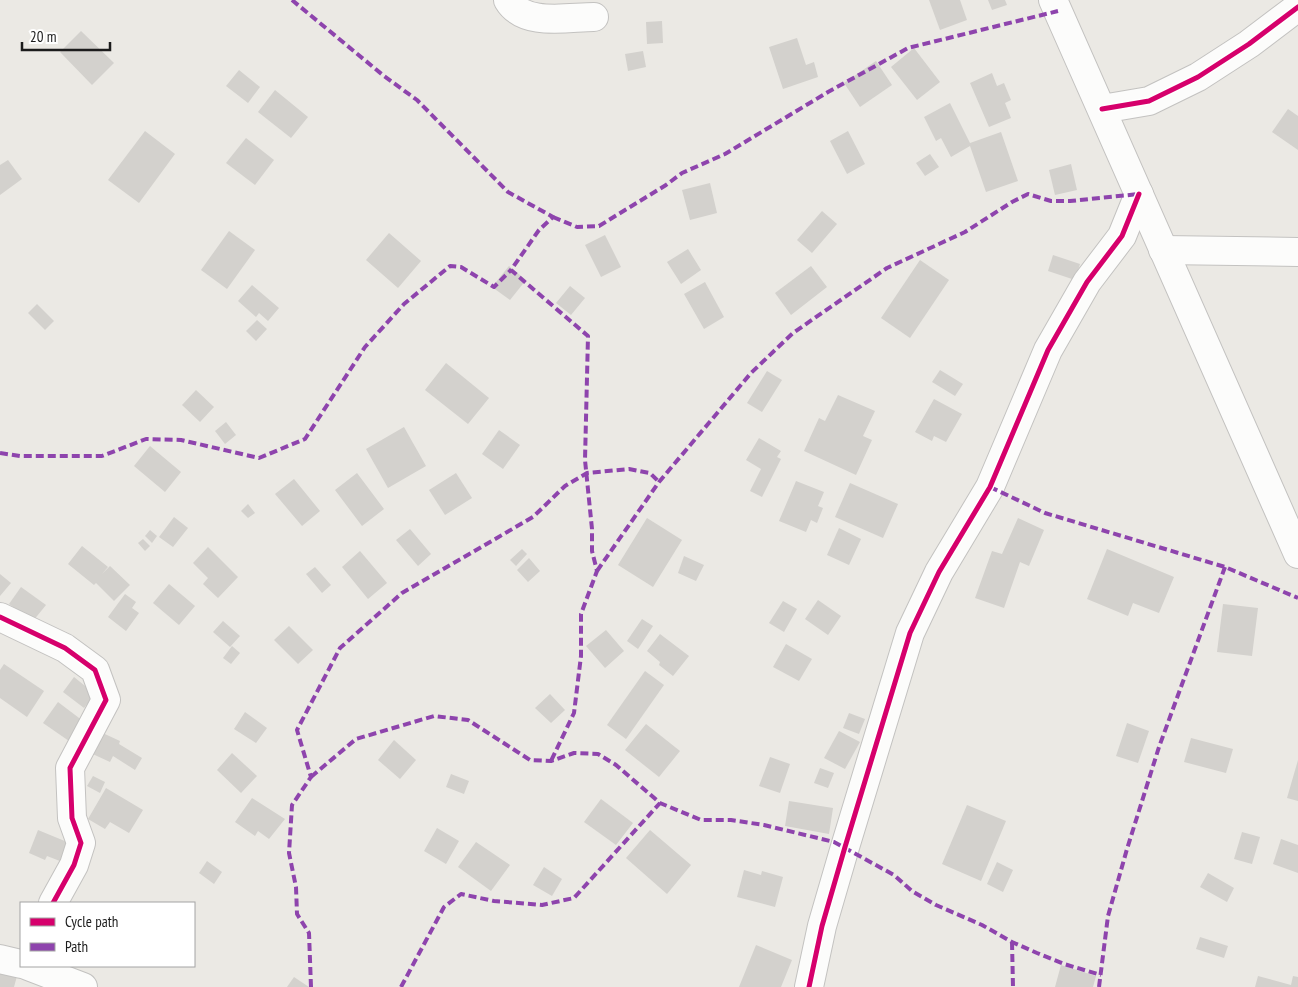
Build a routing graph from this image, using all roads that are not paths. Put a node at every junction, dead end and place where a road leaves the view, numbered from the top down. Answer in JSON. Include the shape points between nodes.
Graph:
{"nodes":[{"id":1,"x":508,"y":0,"type":"edge"},
{"id":2,"x":1053,"y":0,"type":"edge"},
{"id":3,"x":1298,"y":7,"type":"edge"},
{"id":4,"x":594,"y":17,"type":"dead end"},
{"id":5,"x":1102,"y":109,"type":"junction"},
{"id":6,"x":1139,"y":194,"type":"junction"},
{"id":7,"x":1164,"y":250,"type":"junction"},
{"id":8,"x":1298,"y":252,"type":"edge"},
{"id":9,"x":1298,"y":554,"type":"edge"},
{"id":10,"x":0,"y":617,"type":"edge"},
{"id":11,"x":54,"y":902,"type":"edge"},
{"id":12,"x":0,"y":959,"type":"edge"},
{"id":13,"x":20,"y":964,"type":"edge"},
{"id":14,"x":31,"y":967,"type":"edge"},
{"id":15,"x":83,"y":987,"type":"edge"},
{"id":16,"x":809,"y":987,"type":"edge"}],
"edges":[{"from":1,"to":4,"type":"street","via":[[528,16]]},
{"from":2,"to":5,"type":"street"},
{"from":3,"to":5,"type":"street","via":[[1198,77],[1149,101]]},
{"from":5,"to":6,"type":"street"},
{"from":6,"to":7,"type":"street"},
{"from":6,"to":16,"type":"street","via":[[1122,236],[1087,282],[1048,350],[990,487],[939,572],[910,633],[835,882]]},
{"from":7,"to":8,"type":"street"},
{"from":7,"to":9,"type":"street"},
{"from":10,"to":11,"type":"street","via":[[65,648],[95,670],[106,700],[70,768],[72,818],[81,843],[74,865]]},
{"from":12,"to":13,"type":"street"},
{"from":14,"to":15,"type":"street"}]}
